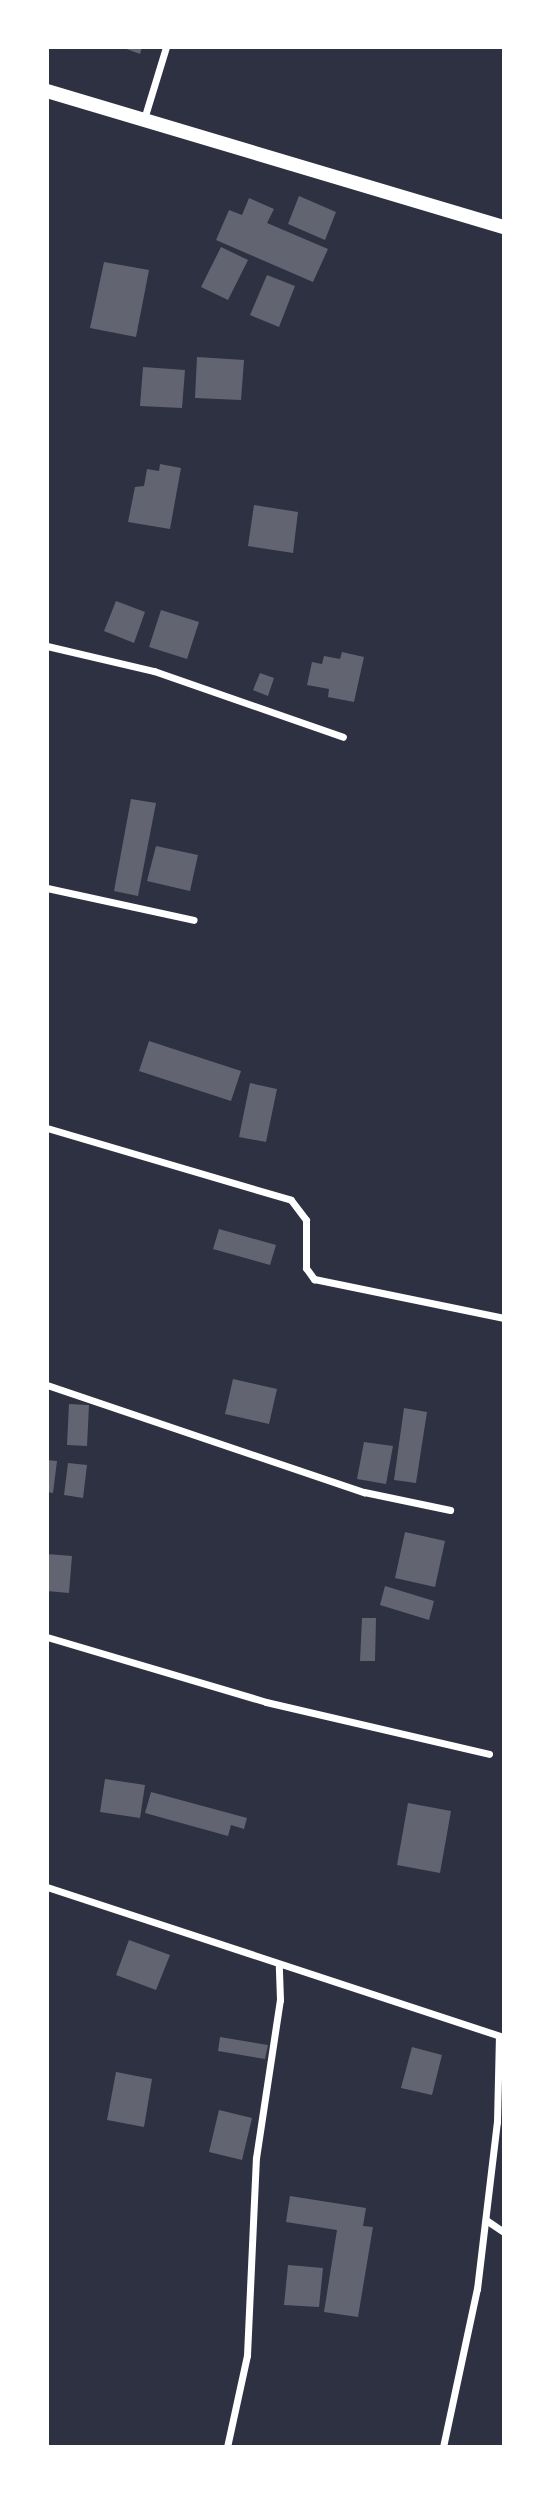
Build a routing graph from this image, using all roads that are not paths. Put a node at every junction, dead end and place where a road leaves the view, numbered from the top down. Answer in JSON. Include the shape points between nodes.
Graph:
{"nodes":[{"id":1,"x":166,"y":47,"type":"edge"},
{"id":2,"x":47,"y":90,"type":"edge"},
{"id":3,"x":144,"y":119,"type":"junction"},
{"id":4,"x":504,"y":226,"type":"edge"},
{"id":5,"x":47,"y":646,"type":"edge"},
{"id":6,"x":344,"y":737,"type":"dead end"},
{"id":7,"x":47,"y":888,"type":"edge"},
{"id":8,"x":194,"y":920,"type":"dead end"},
{"id":9,"x":47,"y":1128,"type":"edge"},
{"id":10,"x":504,"y":1318,"type":"edge"},
{"id":11,"x":47,"y":1385,"type":"edge"},
{"id":12,"x":450,"y":1510,"type":"dead end"},
{"id":13,"x":47,"y":1637,"type":"edge"},
{"id":14,"x":489,"y":1754,"type":"dead end"},
{"id":15,"x":47,"y":1887,"type":"edge"},
{"id":16,"x":279,"y":1966,"type":"junction"},
{"id":17,"x":502,"y":2036,"type":"edge"},
{"id":18,"x":486,"y":2220,"type":"junction"},
{"id":19,"x":504,"y":2232,"type":"edge"},
{"id":20,"x":227,"y":2447,"type":"edge"},
{"id":21,"x":443,"y":2447,"type":"edge"}],
"edges":[{"from":1,"to":3,"type":"street"},
{"from":2,"to":3,"type":"main road"},
{"from":3,"to":4,"type":"main road"},
{"from":5,"to":6,"type":"street","via":[[154,671]]},
{"from":7,"to":8,"type":"street"},
{"from":9,"to":10,"type":"street","via":[[291,1200],[306,1220],[306,1268],[314,1279]]},
{"from":11,"to":12,"type":"street","via":[[364,1492]]},
{"from":13,"to":14,"type":"street","via":[[266,1702]]},
{"from":15,"to":16,"type":"street"},
{"from":16,"to":17,"type":"street"},
{"from":16,"to":20,"type":"street","via":[[280,2000],[257,2158],[247,2355]]},
{"from":17,"to":18,"type":"street"},
{"from":18,"to":19,"type":"street"},
{"from":18,"to":21,"type":"street","via":[[477,2289]]}]}
